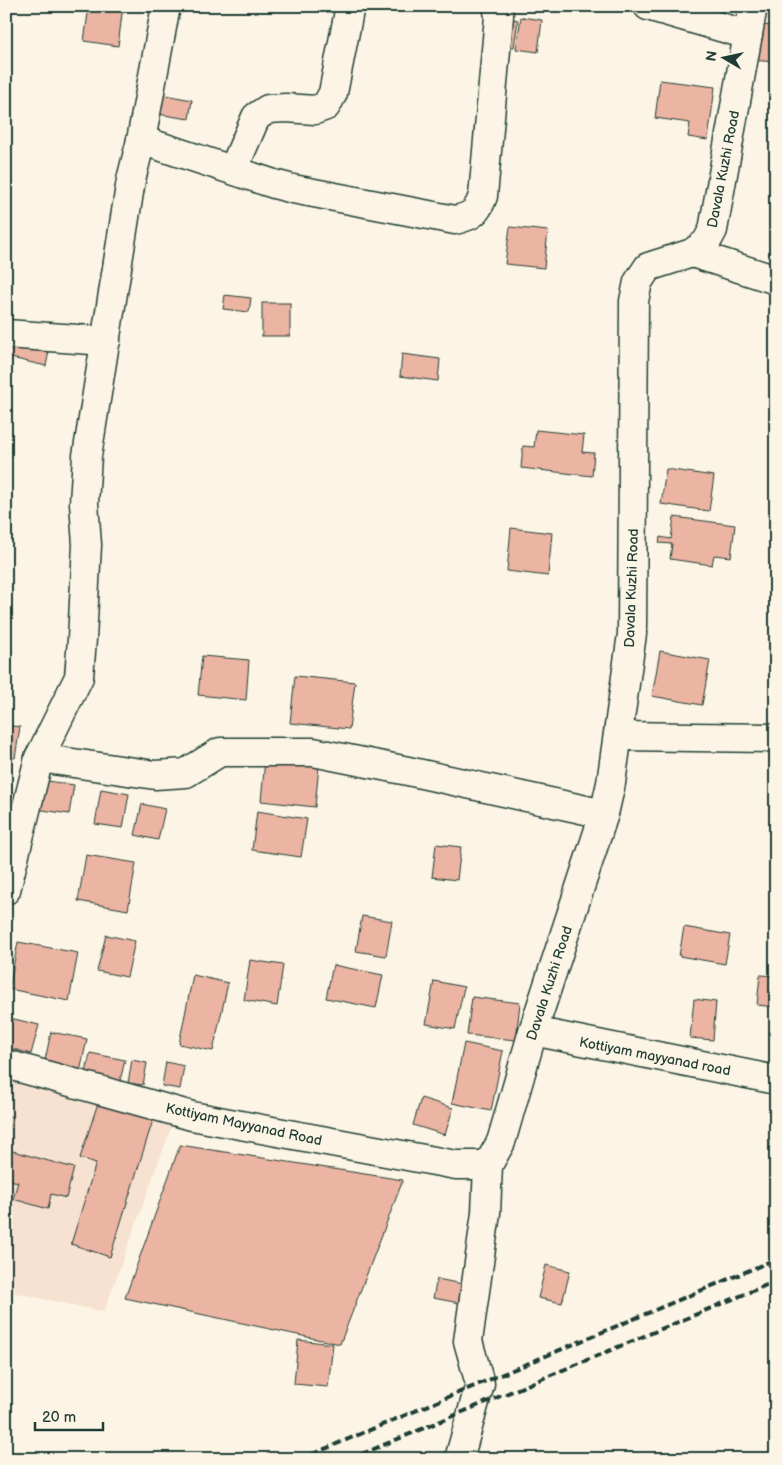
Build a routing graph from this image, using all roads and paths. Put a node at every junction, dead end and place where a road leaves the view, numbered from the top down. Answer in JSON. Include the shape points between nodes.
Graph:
{"nodes":[{"id":1,"x":166,"y":6,"type":"edge"},
{"id":2,"x":350,"y":6,"type":"edge"},
{"id":3,"x":497,"y":6,"type":"edge"},
{"id":4,"x":648,"y":6,"type":"edge"},
{"id":5,"x":753,"y":6,"type":"edge"},
{"id":6,"x":748,"y":35,"type":"junction"},
{"id":7,"x":141,"y":140,"type":"junction"},
{"id":8,"x":233,"y":170,"type":"junction"},
{"id":9,"x":692,"y":253,"type":"junction"},
{"id":10,"x":776,"y":280,"type":"edge"},
{"id":11,"x":6,"y":334,"type":"edge"},
{"id":12,"x":106,"y":341,"type":"junction"},
{"id":13,"x":618,"y":736,"type":"junction"},
{"id":14,"x":776,"y":738,"type":"edge"},
{"id":15,"x":39,"y":758,"type":"junction"},
{"id":16,"x":604,"y":814,"type":"junction"},
{"id":17,"x":6,"y":890,"type":"edge"},
{"id":18,"x":533,"y":1031,"type":"junction"},
{"id":19,"x":6,"y":1064,"type":"edge"},
{"id":20,"x":776,"y":1080,"type":"edge"},
{"id":21,"x":488,"y":1165,"type":"junction"},
{"id":22,"x":459,"y":1459,"type":"edge"}],
"edges":[{"from":1,"to":7,"type":"street"},
{"from":2,"to":8,"type":"street","via":[[333,93],[326,106],[314,110],[268,109],[256,117]]},
{"from":3,"to":8,"type":"street","via":[[499,16],[483,196],[480,206],[471,216],[455,220],[303,191]]},
{"from":4,"to":6,"type":"street"},
{"from":5,"to":6,"type":"street","name":"Davala Kuzhi Road"},
{"from":6,"to":9,"type":"street","name":"Davala Kuzhi Road","via":[[713,230],[706,243]]},
{"from":7,"to":8,"type":"street"},
{"from":7,"to":12,"type":"street","via":[[131,180]]},
{"from":9,"to":10,"type":"street"},
{"from":9,"to":13,"type":"street","name":"Davala Kuzhi Road","via":[[648,267],[638,282],[634,301],[632,634]]},
{"from":11,"to":12,"type":"street"},
{"from":12,"to":15,"type":"street","via":[[87,456],[84,502],[87,545],[79,677]]},
{"from":13,"to":14,"type":"street"},
{"from":13,"to":16,"type":"street","name":"Davala Kuzhi Road"},
{"from":15,"to":16,"type":"street","via":[[155,775],[186,773],[220,752],[313,752]]},
{"from":15,"to":17,"type":"street"},
{"from":16,"to":18,"type":"street","name":"Davala Kuzhi Road"},
{"from":18,"to":20,"type":"street","name":"Kottiyam mayyanad road"},
{"from":18,"to":21,"type":"street","name":"Davala Kuzhi Road","via":[[501,1142]]},
{"from":19,"to":21,"type":"street","name":"Kottiyam Mayyanad Road","via":[[192,1116],[456,1165]]},
{"from":21,"to":22,"type":"street","via":[[486,1213],[468,1341],[480,1384]]}]}
